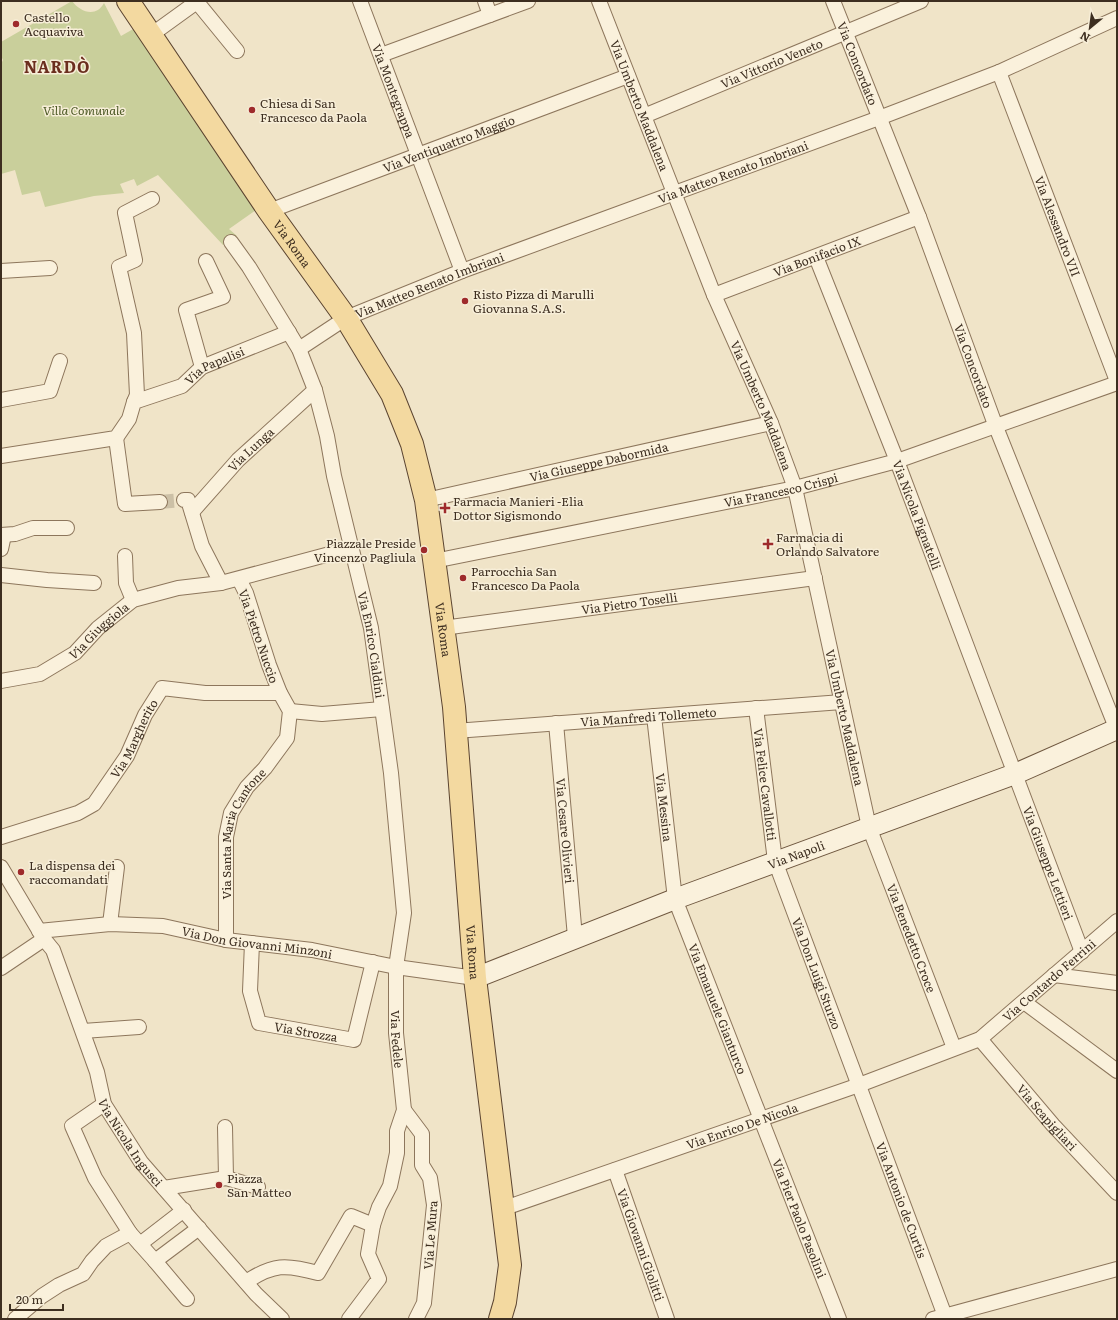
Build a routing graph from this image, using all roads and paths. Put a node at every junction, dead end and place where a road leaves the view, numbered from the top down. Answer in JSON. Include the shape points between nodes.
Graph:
{"nodes":[{"id":1,"x":128,"y":1,"type":"edge"},
{"id":2,"x":198,"y":1,"type":"edge"},
{"id":3,"x":360,"y":1,"type":"edge"},
{"id":4,"x":485,"y":1,"type":"edge"},
{"id":5,"x":528,"y":1,"type":"edge"},
{"id":6,"x":599,"y":1,"type":"edge"},
{"id":7,"x":833,"y":1,"type":"edge"},
{"id":8,"x":921,"y":1,"type":"edge"},
{"id":9,"x":490,"y":15,"type":"junction"},
{"id":10,"x":1117,"y":18,"type":"edge"},
{"id":11,"x":844,"y":33,"type":"junction"},
{"id":12,"x":151,"y":34,"type":"junction"},
{"id":13,"x":237,"y":51,"type":"dead end"},
{"id":14,"x":381,"y":55,"type":"junction"},
{"id":15,"x":999,"y":72,"type":"junction"},
{"id":16,"x":628,"y":76,"type":"junction"},
{"id":17,"x":644,"y":116,"type":"junction"},
{"id":18,"x":879,"y":118,"type":"junction"},
{"id":19,"x":418,"y":155,"type":"junction"},
{"id":20,"x":674,"y":193,"type":"junction"},
{"id":21,"x":152,"y":199,"type":"dead end"},
{"id":22,"x":269,"y":211,"type":"junction"},
{"id":23,"x":919,"y":218,"type":"junction"},
{"id":24,"x":231,"y":242,"type":"dead end"},
{"id":25,"x":816,"y":257,"type":"junction"},
{"id":26,"x":206,"y":260,"type":"dead end"},
{"id":27,"x":50,"y":268,"type":"dead end"},
{"id":28,"x":1,"y":271,"type":"edge"},
{"id":29,"x":462,"y":271,"type":"junction"},
{"id":30,"x":714,"y":295,"type":"junction"},
{"id":31,"x":346,"y":318,"type":"junction"},
{"id":32,"x":289,"y":332,"type":"junction"},
{"id":33,"x":299,"y":348,"type":"junction"},
{"id":34,"x":60,"y":361,"type":"dead end"},
{"id":35,"x":202,"y":367,"type":"junction"},
{"id":36,"x":1117,"y":382,"type":"edge"},
{"id":37,"x":315,"y":390,"type":"junction"},
{"id":38,"x":1,"y":400,"type":"edge"},
{"id":39,"x":134,"y":402,"type":"junction"},
{"id":40,"x":771,"y":423,"type":"junction"},
{"id":41,"x":996,"y":427,"type":"junction"},
{"id":42,"x":116,"y":438,"type":"junction"},
{"id":43,"x":1,"y":456,"type":"edge"},
{"id":44,"x":897,"y":461,"type":"junction"},
{"id":45,"x":796,"y":488,"type":"junction"},
{"id":46,"x":184,"y":500,"type":"dead end"},
{"id":47,"x":426,"y":500,"type":"junction"},
{"id":48,"x":160,"y":502,"type":"tunnel mouth"},
{"id":49,"x":192,"y":512,"type":"junction"},
{"id":50,"x":67,"y":528,"type":"dead end"},
{"id":51,"x":2,"y":535,"type":"edge"},
{"id":52,"x":1,"y":548,"type":"edge"},
{"id":53,"x":352,"y":548,"type":"junction"},
{"id":54,"x":125,"y":556,"type":"dead end"},
{"id":55,"x":434,"y":561,"type":"junction"},
{"id":56,"x":1,"y":575,"type":"edge"},
{"id":57,"x":239,"y":578,"type":"junction"},
{"id":58,"x":815,"y":578,"type":"junction"},
{"id":59,"x":94,"y":583,"type":"dead end"},
{"id":60,"x":221,"y":583,"type":"junction"},
{"id":61,"x":133,"y":600,"type":"junction"},
{"id":62,"x":443,"y":628,"type":"junction"},
{"id":63,"x":1,"y":681,"type":"edge"},
{"id":64,"x":280,"y":693,"type":"junction"},
{"id":65,"x":842,"y":702,"type":"junction"},
{"id":66,"x":756,"y":708,"type":"junction"},
{"id":67,"x":382,"y":709,"type":"junction"},
{"id":68,"x":290,"y":711,"type":"junction"},
{"id":69,"x":654,"y":716,"type":"junction"},
{"id":70,"x":556,"y":723,"type":"junction"},
{"id":71,"x":1117,"y":729,"type":"edge"},
{"id":72,"x":455,"y":731,"type":"junction"},
{"id":73,"x":1015,"y":774,"type":"junction"},
{"id":74,"x":869,"y":827,"type":"junction"},
{"id":75,"x":1,"y":837,"type":"edge"},
{"id":76,"x":775,"y":861,"type":"junction"},
{"id":77,"x":117,"y":868,"type":"dead end"},
{"id":78,"x":2,"y":869,"type":"edge"},
{"id":79,"x":675,"y":898,"type":"junction"},
{"id":80,"x":1117,"y":921,"type":"edge"},
{"id":81,"x":110,"y":924,"type":"junction"},
{"id":82,"x":41,"y":935,"type":"junction"},
{"id":83,"x":576,"y":937,"type":"junction"},
{"id":84,"x":226,"y":940,"type":"junction"},
{"id":85,"x":252,"y":943,"type":"junction"},
{"id":86,"x":1082,"y":952,"type":"junction"},
{"id":87,"x":373,"y":962,"type":"junction"},
{"id":88,"x":396,"y":967,"type":"junction"},
{"id":89,"x":1,"y":968,"type":"edge"},
{"id":90,"x":1054,"y":975,"type":"junction"},
{"id":91,"x":475,"y":978,"type":"junction"},
{"id":92,"x":1117,"y":983,"type":"edge"},
{"id":93,"x":1024,"y":1002,"type":"junction"},
{"id":94,"x":139,"y":1027,"type":"dead end"},
{"id":95,"x":83,"y":1031,"type":"junction"},
{"id":96,"x":980,"y":1039,"type":"junction"},
{"id":97,"x":954,"y":1048,"type":"junction"},
{"id":98,"x":1117,"y":1071,"type":"edge"},
{"id":99,"x":858,"y":1085,"type":"junction"},
{"id":100,"x":104,"y":1104,"type":"junction"},
{"id":101,"x":404,"y":1110,"type":"junction"},
{"id":102,"x":760,"y":1118,"type":"junction"},
{"id":103,"x":225,"y":1127,"type":"dead end"},
{"id":104,"x":615,"y":1170,"type":"junction"},
{"id":105,"x":226,"y":1178,"type":"junction"},
{"id":106,"x":258,"y":1187,"type":"dead end"},
{"id":107,"x":164,"y":1188,"type":"junction"},
{"id":108,"x":1117,"y":1193,"type":"edge"},
{"id":109,"x":502,"y":1209,"type":"junction"},
{"id":110,"x":184,"y":1210,"type":"junction"},
{"id":111,"x":373,"y":1225,"type":"junction"},
{"id":112,"x":199,"y":1228,"type":"junction"},
{"id":113,"x":130,"y":1234,"type":"junction"},
{"id":114,"x":140,"y":1244,"type":"junction"},
{"id":115,"x":155,"y":1261,"type":"junction"},
{"id":116,"x":1117,"y":1269,"type":"edge"},
{"id":117,"x":246,"y":1282,"type":"junction"},
{"id":118,"x":187,"y":1299,"type":"dead end"},
{"id":119,"x":983,"y":1307,"type":"junction"},
{"id":120,"x":939,"y":1317,"type":"edge"},
{"id":121,"x":15,"y":1319,"type":"edge"},
{"id":122,"x":282,"y":1319,"type":"edge"},
{"id":123,"x":349,"y":1319,"type":"edge"},
{"id":124,"x":416,"y":1319,"type":"edge"},
{"id":125,"x":500,"y":1319,"type":"edge"},
{"id":126,"x":667,"y":1319,"type":"edge"},
{"id":127,"x":839,"y":1319,"type":"edge"},
{"id":128,"x":975,"y":1319,"type":"edge"}],
"edges":[{"from":1,"to":12,"type":"main road","name":"Via Roma"},
{"from":2,"to":12,"type":"street"},
{"from":2,"to":13,"type":"street"},
{"from":3,"to":14,"type":"street","name":"Via Montegrappa"},
{"from":4,"to":9,"type":"street"},
{"from":5,"to":9,"type":"street"},
{"from":6,"to":16,"type":"street","name":"Via Umberto Maddalena"},
{"from":7,"to":11,"type":"street","name":"Via Concordato"},
{"from":8,"to":11,"type":"street","name":"Via Vittorio Veneto"},
{"from":9,"to":14,"type":"street"},
{"from":10,"to":15,"type":"street","name":"Via Matteo Renato Imbriani"},
{"from":11,"to":17,"type":"street","name":"Via Vittorio Veneto"},
{"from":11,"to":18,"type":"street","name":"Via Concordato"},
{"from":12,"to":22,"type":"main road","name":"Via Roma"},
{"from":14,"to":19,"type":"street","name":"Via Montegrappa"},
{"from":15,"to":18,"type":"street","name":"Via Matteo Renato Imbriani"},
{"from":15,"to":36,"type":"street","name":"Via Alessandro VII"},
{"from":16,"to":17,"type":"street","name":"Via Umberto Maddalena"},
{"from":16,"to":19,"type":"street","name":"Via Ventiquattro Maggio"},
{"from":17,"to":20,"type":"street","name":"Via Umberto Maddalena"},
{"from":18,"to":20,"type":"street","name":"Via Matteo Renato Imbriani"},
{"from":18,"to":23,"type":"street","name":"Via Concordato"},
{"from":19,"to":22,"type":"street","name":"Via Ventiquattro Maggio"},
{"from":19,"to":29,"type":"street","name":"Via Montegrappa"},
{"from":20,"to":29,"type":"street","name":"Via Matteo Renato Imbriani"},
{"from":20,"to":30,"type":"street","name":"Via Umberto Maddalena"},
{"from":21,"to":39,"type":"street","via":[[125,213],[135,260],[120,267],[134,333],[137,395]]},
{"from":22,"to":31,"type":"main road","name":"Via Roma"},
{"from":23,"to":25,"type":"street","name":"Via Bonifacio IX"},
{"from":23,"to":41,"type":"street","name":"Via Concordato"},
{"from":24,"to":32,"type":"street","name":"Via Enrico Cialdini"},
{"from":25,"to":30,"type":"street","name":"Via Bonifacio IX"},
{"from":25,"to":44,"type":"street","name":"Via Nicola Pignatelli"},
{"from":26,"to":35,"type":"street","via":[[223,297],[186,310]]},
{"from":27,"to":28,"type":"street"},
{"from":29,"to":31,"type":"street","name":"Via Matteo Renato Imbriani"},
{"from":30,"to":40,"type":"street","name":"Via Umberto Maddalena"},
{"from":31,"to":33,"type":"street","name":"Via Matteo Renato Imbriani"},
{"from":31,"to":47,"type":"main road","name":"Via Roma","via":[[392,394],[412,444]]},
{"from":32,"to":33,"type":"street","name":"Via Enrico Cialdini"},
{"from":32,"to":35,"type":"street","name":"Via Papalisi"},
{"from":33,"to":37,"type":"street","name":"Via Enrico Cialdini"},
{"from":34,"to":38,"type":"street","via":[[50,391]]},
{"from":35,"to":39,"type":"street","name":"Via Papalisi","via":[[182,386]]},
{"from":36,"to":41,"type":"street","name":"Via Francesco Crispi"},
{"from":37,"to":49,"type":"street","name":"Via Lunga","via":[[238,460]]},
{"from":37,"to":53,"type":"street","name":"Via Enrico Cialdini"},
{"from":39,"to":42,"type":"street","via":[[129,419]]},
{"from":40,"to":45,"type":"street","name":"Via Umberto Maddalena"},
{"from":40,"to":47,"type":"street","name":"Via Giuseppe Dabormida"},
{"from":41,"to":44,"type":"street","name":"Via Francesco Crispi"},
{"from":41,"to":71,"type":"street","name":"Via Concordato"},
{"from":42,"to":43,"type":"street"},
{"from":42,"to":48,"type":"street","via":[[126,504]]},
{"from":44,"to":45,"type":"street","name":"Via Francesco Crispi"},
{"from":44,"to":73,"type":"street","name":"Via Nicola Pignatelli"},
{"from":45,"to":55,"type":"street","name":"Via Francesco Crispi"},
{"from":45,"to":58,"type":"street","name":"Via Umberto Maddalena"},
{"from":46,"to":49,"type":"street","via":[[188,500]]},
{"from":47,"to":55,"type":"main road"},
{"from":49,"to":60,"type":"street","via":[[202,546]]},
{"from":50,"to":51,"type":"street","via":[[33,528]]},
{"from":51,"to":52,"type":"street"},
{"from":53,"to":57,"type":"street","name":"Via Giuggiola"},
{"from":53,"to":67,"type":"street","name":"Via Enrico Cialdini","via":[[371,628]]},
{"from":54,"to":61,"type":"street","via":[[126,583]]},
{"from":55,"to":62,"type":"main road","name":"Via Roma"},
{"from":56,"to":59,"type":"street"},
{"from":57,"to":60,"type":"street","name":"Via Giuggiola"},
{"from":57,"to":64,"type":"street","name":"Via Pietro Nuccio"},
{"from":58,"to":62,"type":"street","name":"Via Pietro Toselli"},
{"from":58,"to":65,"type":"street","name":"Via Umberto Maddalena"},
{"from":60,"to":61,"type":"street","name":"Via Giuggiola","via":[[178,588]]},
{"from":61,"to":63,"type":"street","name":"Via Giuggiola","via":[[98,628],[75,654],[40,674]]},
{"from":62,"to":72,"type":"main road","name":"Via Roma"},
{"from":64,"to":68,"type":"street","name":"Via Pietro Nuccio"},
{"from":64,"to":75,"type":"street","name":"Via Margherito","via":[[205,693],[162,688],[145,715],[127,756],[94,804],[78,813]]},
{"from":65,"to":66,"type":"street","name":"Via Manfredi Tollemeto"},
{"from":65,"to":74,"type":"street","name":"Via Umberto Maddalena"},
{"from":66,"to":69,"type":"street","name":"Via Manfredi Tollemeto"},
{"from":66,"to":76,"type":"street","name":"Via Felice Cavallotti"},
{"from":67,"to":68,"type":"street","via":[[322,714]]},
{"from":67,"to":88,"type":"street","name":"Via Enrico Cialdini","via":[[391,773],[404,913]]},
{"from":68,"to":84,"type":"street","name":"Via Santa Maria Cantone","via":[[286,738],[265,768],[247,787],[231,812],[226,837]]},
{"from":69,"to":70,"type":"street","name":"Via Manfredi Tollemeto"},
{"from":69,"to":79,"type":"street","name":"Via Messina"},
{"from":70,"to":72,"type":"street","name":"Via Manfredi Tollemeto"},
{"from":70,"to":83,"type":"street","name":"Via Cesare Olivieri"},
{"from":71,"to":73,"type":"main road","name":"Via Napoli"},
{"from":72,"to":91,"type":"main road","name":"Via Roma"},
{"from":73,"to":74,"type":"main road","name":"Via Napoli"},
{"from":73,"to":86,"type":"street","name":"Via Giuseppe Lettieri"},
{"from":74,"to":76,"type":"main road","name":"Via Napoli"},
{"from":74,"to":97,"type":"street","name":"Via Benedetto Croce"},
{"from":76,"to":79,"type":"main road","name":"Via Napoli"},
{"from":76,"to":99,"type":"street","name":"Via Don Luigi Sturzo"},
{"from":77,"to":81,"type":"street"},
{"from":78,"to":82,"type":"street","name":"Via Nicola Ingusci"},
{"from":79,"to":83,"type":"main road","name":"Via Napoli"},
{"from":79,"to":102,"type":"street","name":"Via Emanuele Gianturco"},
{"from":80,"to":86,"type":"street","name":"Via Contardo Ferrini"},
{"from":81,"to":82,"type":"street","name":"Via Don Giovanni Minzoni"},
{"from":81,"to":84,"type":"street","name":"Via Don Giovanni Minzoni","via":[[163,926]]},
{"from":82,"to":89,"type":"street"},
{"from":82,"to":95,"type":"street","name":"Via Nicola Ingusci","via":[[53,950]]},
{"from":83,"to":91,"type":"main road","name":"Via Napoli"},
{"from":84,"to":85,"type":"street","name":"Via Don Giovanni Minzoni"},
{"from":85,"to":87,"type":"street","name":"Via Don Giovanni Minzoni","via":[[312,950]]},
{"from":85,"to":87,"type":"street","name":"Via Strozza","via":[[250,991],[259,1022],[354,1040]]},
{"from":86,"to":90,"type":"street","name":"Via Contardo Ferrini"},
{"from":87,"to":88,"type":"street","name":"Via Don Giovanni Minzoni"},
{"from":88,"to":91,"type":"street","name":"Via Don Giovanni Minzoni"},
{"from":88,"to":101,"type":"street","name":"Via Fedele","via":[[396,1033]]},
{"from":90,"to":92,"type":"street"},
{"from":90,"to":93,"type":"street","name":"Via Contardo Ferrini"},
{"from":91,"to":109,"type":"main road","name":"Via Roma"},
{"from":93,"to":96,"type":"street","name":"Via Contardo Ferrini"},
{"from":93,"to":98,"type":"street"},
{"from":94,"to":95,"type":"street"},
{"from":95,"to":100,"type":"street","name":"Via Nicola Ingusci","via":[[97,1072]]},
{"from":96,"to":97,"type":"street","name":"Via Enrico De Nicola"},
{"from":96,"to":108,"type":"street","name":"Via Scapigliari","via":[[1053,1125]]},
{"from":97,"to":99,"type":"street","name":"Via Enrico De Nicola"},
{"from":99,"to":102,"type":"street","name":"Via Enrico De Nicola"},
{"from":99,"to":120,"type":"street","name":"Via Antonio de Curtis"},
{"from":100,"to":107,"type":"street","name":"Via Nicola Ingusci","via":[[141,1162]]},
{"from":100,"to":113,"type":"street","via":[[72,1126],[95,1178]]},
{"from":101,"to":111,"type":"street","via":[[397,1131],[397,1153],[390,1186]]},
{"from":101,"to":124,"type":"street","name":"Via Le Mura","via":[[422,1134],[422,1165],[430,1178],[434,1205],[424,1303]]},
{"from":102,"to":104,"type":"street","name":"Via Enrico De Nicola"},
{"from":102,"to":127,"type":"street","name":"Via Pier Paolo Pasolini"},
{"from":103,"to":105,"type":"street"},
{"from":104,"to":109,"type":"street","name":"Via Enrico De Nicola"},
{"from":104,"to":126,"type":"street","name":"Via Giovanni Giolitti"},
{"from":105,"to":106,"type":"street"},
{"from":105,"to":107,"type":"street"},
{"from":107,"to":110,"type":"street","name":"Via Nicola Ingusci"},
{"from":109,"to":125,"type":"main road","name":"Via Roma","via":[[510,1265]]},
{"from":110,"to":112,"type":"street","name":"Via Nicola Ingusci"},
{"from":110,"to":114,"type":"street"},
{"from":111,"to":117,"type":"street","via":[[351,1216],[318,1274],[298,1268],[277,1267],[263,1271]]},
{"from":111,"to":123,"type":"street","via":[[368,1254],[379,1280]]},
{"from":112,"to":115,"type":"street"},
{"from":112,"to":117,"type":"street","name":"Via Nicola Ingusci"},
{"from":113,"to":114,"type":"street"},
{"from":113,"to":121,"type":"street","via":[[106,1246],[83,1274],[42,1296]]},
{"from":114,"to":115,"type":"street"},
{"from":115,"to":118,"type":"street"},
{"from":116,"to":119,"type":"street"},
{"from":117,"to":122,"type":"street","name":"Via Nicola Ingusci"},
{"from":119,"to":120,"type":"street"},
{"from":119,"to":128,"type":"street"}]}
